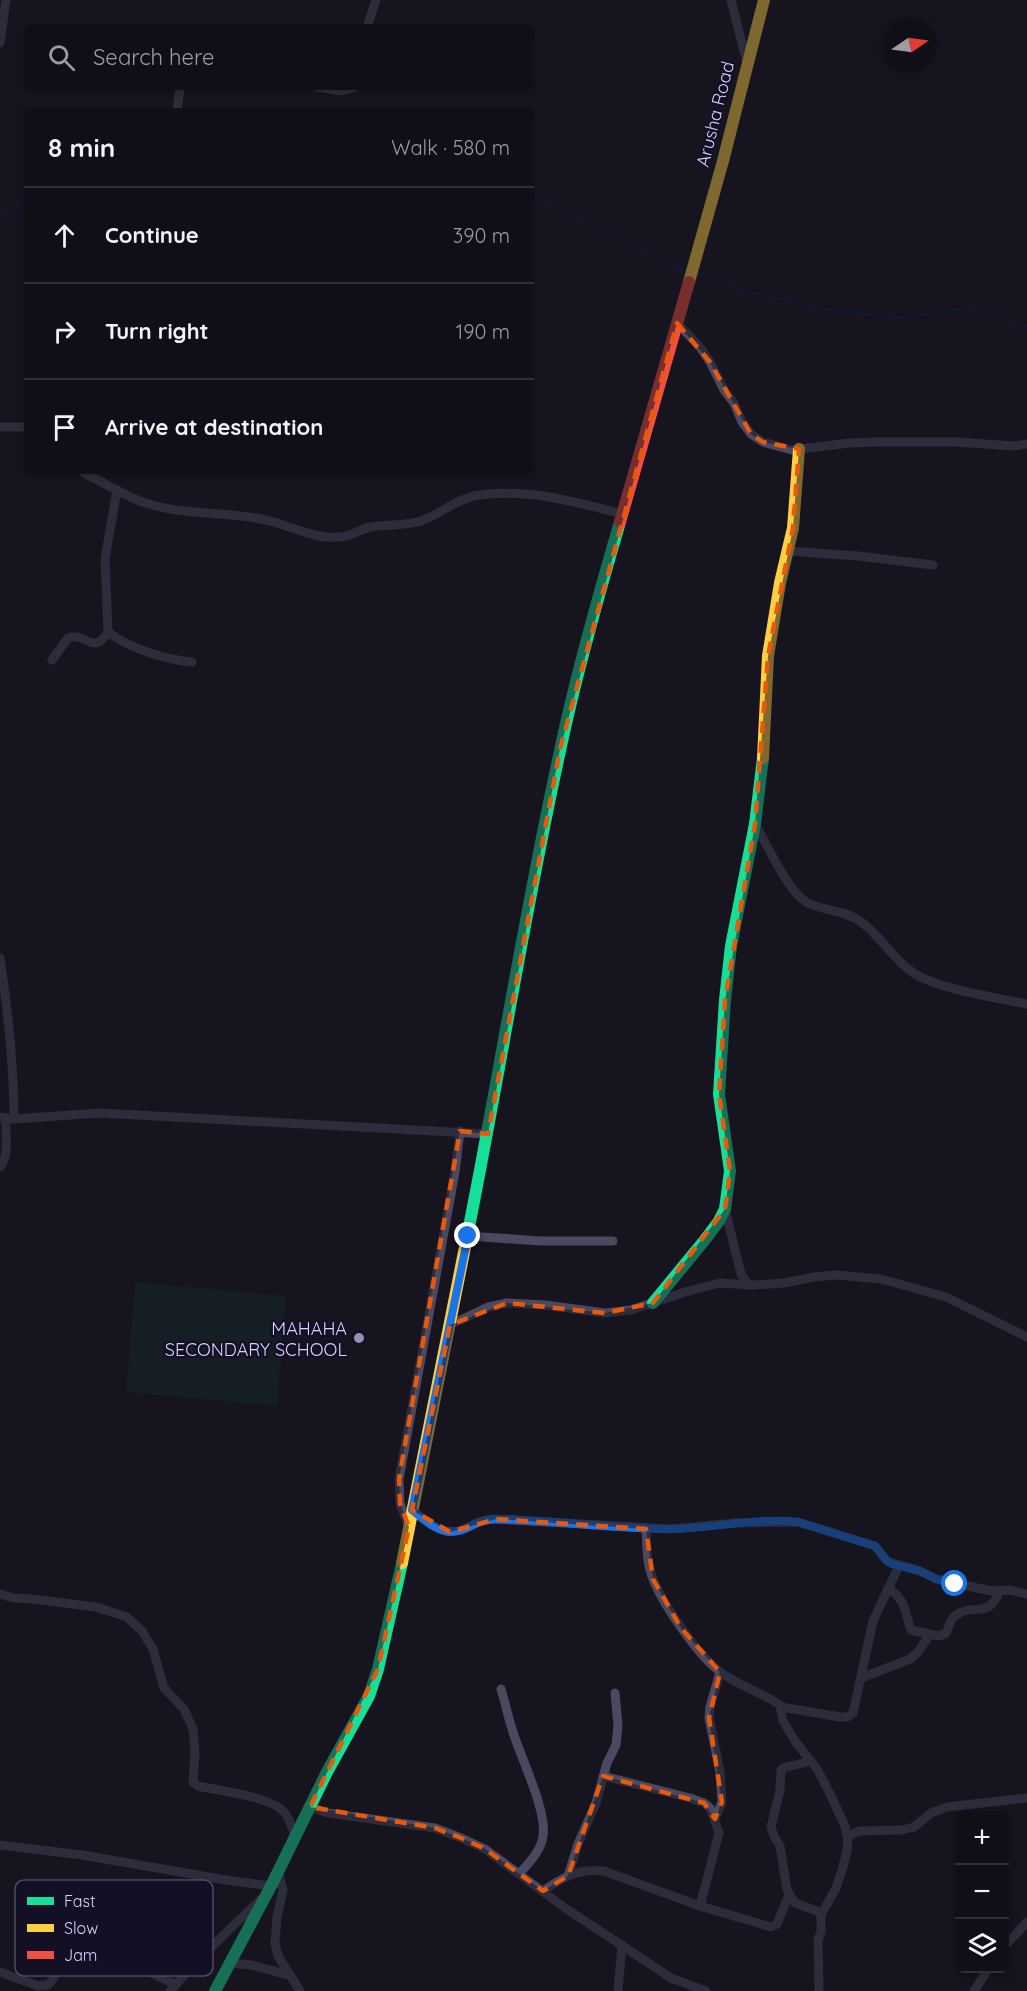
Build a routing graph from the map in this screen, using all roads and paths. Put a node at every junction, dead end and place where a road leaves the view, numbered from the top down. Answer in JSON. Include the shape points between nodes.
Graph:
{"nodes":[{"id":1,"x":6,"y":0,"type":"edge"},
{"id":2,"x":376,"y":0,"type":"edge"},
{"id":3,"x":731,"y":0,"type":"edge"},
{"id":4,"x":764,"y":0,"type":"edge"},
{"id":5,"x":368,"y":24,"type":"edge"},
{"id":6,"x":0,"y":43,"type":"edge"},
{"id":7,"x":747,"y":63,"type":"junction"},
{"id":8,"x":180,"y":90,"type":"edge"},
{"id":9,"x":177,"y":108,"type":"edge"},
{"id":10,"x":677,"y":323,"type":"junction"},
{"id":11,"x":0,"y":427,"type":"edge"},
{"id":12,"x":24,"y":427,"type":"edge"},
{"id":13,"x":1027,"y":444,"type":"edge"},
{"id":14,"x":799,"y":449,"type":"junction"},
{"id":15,"x":85,"y":474,"type":"edge"},
{"id":16,"x":117,"y":490,"type":"junction"},
{"id":17,"x":622,"y":514,"type":"junction"},
{"id":18,"x":788,"y":551,"type":"junction"},
{"id":19,"x":933,"y":565,"type":"dead end"},
{"id":20,"x":108,"y":632,"type":"junction"},
{"id":21,"x":52,"y":660,"type":"dead end"},
{"id":22,"x":192,"y":662,"type":"dead end"},
{"id":23,"x":755,"y":824,"type":"junction"},
{"id":24,"x":0,"y":958,"type":"edge"},
{"id":25,"x":1027,"y":1004,"type":"edge"},
{"id":26,"x":7,"y":1118,"type":"edge"},
{"id":27,"x":459,"y":1131,"type":"junction"},
{"id":28,"x":488,"y":1134,"type":"junction"},
{"id":29,"x":0,"y":1167,"type":"edge"},
{"id":30,"x":725,"y":1209,"type":"junction"},
{"id":31,"x":468,"y":1236,"type":"junction"},
{"id":32,"x":613,"y":1241,"type":"dead end"},
{"id":33,"x":748,"y":1285,"type":"junction"},
{"id":34,"x":653,"y":1303,"type":"junction"},
{"id":35,"x":450,"y":1325,"type":"junction"},
{"id":36,"x":1027,"y":1337,"type":"edge"},
{"id":37,"x":412,"y":1510,"type":"junction"},
{"id":38,"x":409,"y":1527,"type":"junction"},
{"id":39,"x":646,"y":1529,"type":"junction"},
{"id":40,"x":899,"y":1566,"type":"junction"},
{"id":41,"x":888,"y":1588,"type":"junction"},
{"id":42,"x":999,"y":1592,"type":"junction"},
{"id":43,"x":0,"y":1594,"type":"edge"},
{"id":44,"x":1027,"y":1594,"type":"edge"},
{"id":45,"x":930,"y":1634,"type":"junction"},
{"id":46,"x":720,"y":1672,"type":"junction"},
{"id":47,"x":861,"y":1678,"type":"junction"},
{"id":48,"x":501,"y":1689,"type":"dead end"},
{"id":49,"x":615,"y":1693,"type":"dead end"},
{"id":50,"x":781,"y":1707,"type":"junction"},
{"id":51,"x":811,"y":1761,"type":"junction"},
{"id":52,"x":603,"y":1776,"type":"junction"},
{"id":53,"x":1027,"y":1798,"type":"edge"},
{"id":54,"x":310,"y":1807,"type":"junction"},
{"id":55,"x":716,"y":1819,"type":"junction"},
{"id":56,"x":295,"y":1836,"type":"junction"},
{"id":57,"x":847,"y":1836,"type":"junction"},
{"id":58,"x":0,"y":1845,"type":"edge"},
{"id":59,"x":278,"y":1871,"type":"junction"},
{"id":60,"x":519,"y":1874,"type":"junction"},
{"id":61,"x":568,"y":1876,"type":"junction"},
{"id":62,"x":269,"y":1890,"type":"junction"},
{"id":63,"x":543,"y":1891,"type":"junction"},
{"id":64,"x":789,"y":1895,"type":"junction"},
{"id":65,"x":700,"y":1906,"type":"junction"},
{"id":66,"x":822,"y":1915,"type":"junction"},
{"id":67,"x":1027,"y":1922,"type":"edge"},
{"id":68,"x":1009,"y":1942,"type":"edge"},
{"id":69,"x":213,"y":1944,"type":"edge"},
{"id":70,"x":622,"y":1945,"type":"junction"},
{"id":71,"x":230,"y":1963,"type":"junction"},
{"id":72,"x":0,"y":1972,"type":"edge"},
{"id":73,"x":986,"y":1973,"type":"edge"},
{"id":74,"x":288,"y":1975,"type":"junction"},
{"id":75,"x":55,"y":1976,"type":"edge"},
{"id":76,"x":152,"y":1976,"type":"edge"},
{"id":77,"x":183,"y":1976,"type":"edge"},
{"id":78,"x":173,"y":1988,"type":"edge"},
{"id":79,"x":215,"y":1991,"type":"edge"},
{"id":80,"x":300,"y":1991,"type":"edge"},
{"id":81,"x":618,"y":1991,"type":"edge"},
{"id":82,"x":706,"y":1991,"type":"edge"},
{"id":83,"x":819,"y":1991,"type":"edge"},
{"id":84,"x":974,"y":1991,"type":"edge"}],
"edges":[{"from":1,"to":6,"type":"street"},
{"from":2,"to":5,"type":"street"},
{"from":3,"to":7,"type":"street"},
{"from":4,"to":7,"type":"main road","name":"Arusha Road"},
{"from":7,"to":10,"type":"main road","name":"Arusha Road"},
{"from":8,"to":9,"type":"street"},
{"from":10,"to":14,"type":"street","via":[[700,347],[751,434],[763,442]]},
{"from":10,"to":17,"type":"main road","name":"Arusha Road"},
{"from":11,"to":12,"type":"street"},
{"from":13,"to":14,"type":"street","via":[[868,442]]},
{"from":14,"to":18,"type":"main road"},
{"from":15,"to":16,"type":"street"},
{"from":16,"to":17,"type":"street","via":[[150,505],[246,516],[328,537],[419,521],[475,495],[497,493],[569,500]]},
{"from":16,"to":20,"type":"street","via":[[105,559]]},
{"from":17,"to":28,"type":"main road","name":"Arusha Road","via":[[560,749]]},
{"from":18,"to":19,"type":"street"},
{"from":18,"to":23,"type":"main road","via":[[768,656],[763,762]]},
{"from":20,"to":21,"type":"street","via":[[98,643],[78,636],[68,638]]},
{"from":20,"to":22,"type":"street","via":[[125,643]]},
{"from":23,"to":25,"type":"street","via":[[798,896],[858,919],[914,974],[954,988]]},
{"from":23,"to":30,"type":"main road","via":[[731,946],[721,1043],[719,1094],[730,1172]]},
{"from":24,"to":26,"type":"street","via":[[14,1092]]},
{"from":26,"to":27,"type":"street","via":[[100,1113]]},
{"from":26,"to":29,"type":"street","via":[[6,1155]]},
{"from":27,"to":28,"type":"street"},
{"from":27,"to":38,"type":"street","via":[[455,1172],[399,1479],[400,1504]]},
{"from":28,"to":31,"type":"main road","name":"Arusha Road"},
{"from":30,"to":33,"type":"street","via":[[741,1274]]},
{"from":30,"to":34,"type":"main road"},
{"from":31,"to":32,"type":"street","via":[[541,1242]]},
{"from":31,"to":35,"type":"main road","name":"Arusha Road"},
{"from":33,"to":34,"type":"street","via":[[719,1283]]},
{"from":33,"to":36,"type":"street","via":[[836,1275],[881,1279],[946,1297]]},
{"from":34,"to":35,"type":"street","via":[[605,1313],[507,1303],[488,1307]]},
{"from":35,"to":37,"type":"main road","name":"Arusha Road"},
{"from":37,"to":38,"type":"main road","name":"Arusha Road"},
{"from":37,"to":39,"type":"street","via":[[433,1526],[450,1532],[485,1519]]},
{"from":38,"to":54,"type":"main road","name":"Arusha Road","via":[[376,1677]]},
{"from":39,"to":40,"type":"street","via":[[798,1522],[875,1546],[887,1561]]},
{"from":39,"to":46,"type":"street","via":[[653,1580],[681,1628]]},
{"from":40,"to":41,"type":"street"},
{"from":40,"to":42,"type":"street"},
{"from":41,"to":45,"type":"street","via":[[901,1599],[911,1630]]},
{"from":41,"to":47,"type":"street","via":[[873,1621]]},
{"from":42,"to":44,"type":"street"},
{"from":42,"to":45,"type":"street","via":[[987,1608],[956,1615],[943,1635]]},
{"from":43,"to":56,"type":"street","via":[[96,1607],[127,1617],[153,1648],[164,1688],[190,1721],[194,1739],[193,1782],[269,1802],[283,1811]]},
{"from":45,"to":47,"type":"street","via":[[910,1659]]},
{"from":46,"to":50,"type":"street"},
{"from":46,"to":55,"type":"street","via":[[709,1718],[722,1802]]},
{"from":47,"to":50,"type":"street","via":[[850,1716]]},
{"from":48,"to":60,"type":"street","via":[[534,1789],[544,1833],[534,1858]]},
{"from":49,"to":52,"type":"street","via":[[616,1745]]},
{"from":50,"to":51,"type":"street","via":[[783,1721]]},
{"from":51,"to":57,"type":"street"},
{"from":51,"to":64,"type":"street","via":[[783,1768],[771,1827],[780,1846]]},
{"from":52,"to":55,"type":"street","via":[[705,1803]]},
{"from":52,"to":61,"type":"street"},
{"from":53,"to":57,"type":"street","via":[[947,1807],[931,1813],[914,1827],[860,1830]]},
{"from":54,"to":56,"type":"main road","name":"Arusha Road"},
{"from":54,"to":60,"type":"street","via":[[435,1828],[485,1849]]},
{"from":55,"to":65,"type":"street","via":[[719,1833]]},
{"from":56,"to":59,"type":"main road","name":"Arusha Road"},
{"from":57,"to":66,"type":"street","via":[[848,1851],[842,1870]]},
{"from":58,"to":62,"type":"street","via":[[82,1855]]},
{"from":59,"to":62,"type":"main road","name":"Arusha Road"},
{"from":59,"to":74,"type":"street","via":[[283,1890],[275,1942]]},
{"from":60,"to":63,"type":"street"},
{"from":61,"to":63,"type":"street"},
{"from":61,"to":65,"type":"street","via":[[604,1871]]},
{"from":62,"to":69,"type":"street"},
{"from":62,"to":71,"type":"main road","name":"Arusha Road"},
{"from":63,"to":70,"type":"street"},
{"from":64,"to":65,"type":"street","via":[[774,1926]]},
{"from":64,"to":66,"type":"street","via":[[795,1903]]},
{"from":66,"to":83,"type":"street","via":[[818,1939]]},
{"from":67,"to":68,"type":"street"},
{"from":70,"to":81,"type":"street"},
{"from":70,"to":82,"type":"street","via":[[671,1978]]},
{"from":71,"to":74,"type":"street"},
{"from":71,"to":79,"type":"main road","name":"Arusha Road"},
{"from":72,"to":75,"type":"street","via":[[38,1986],[48,1985]]},
{"from":73,"to":84,"type":"street"},
{"from":74,"to":80,"type":"street"},
{"from":76,"to":78,"type":"street"},
{"from":77,"to":78,"type":"street"}]}
